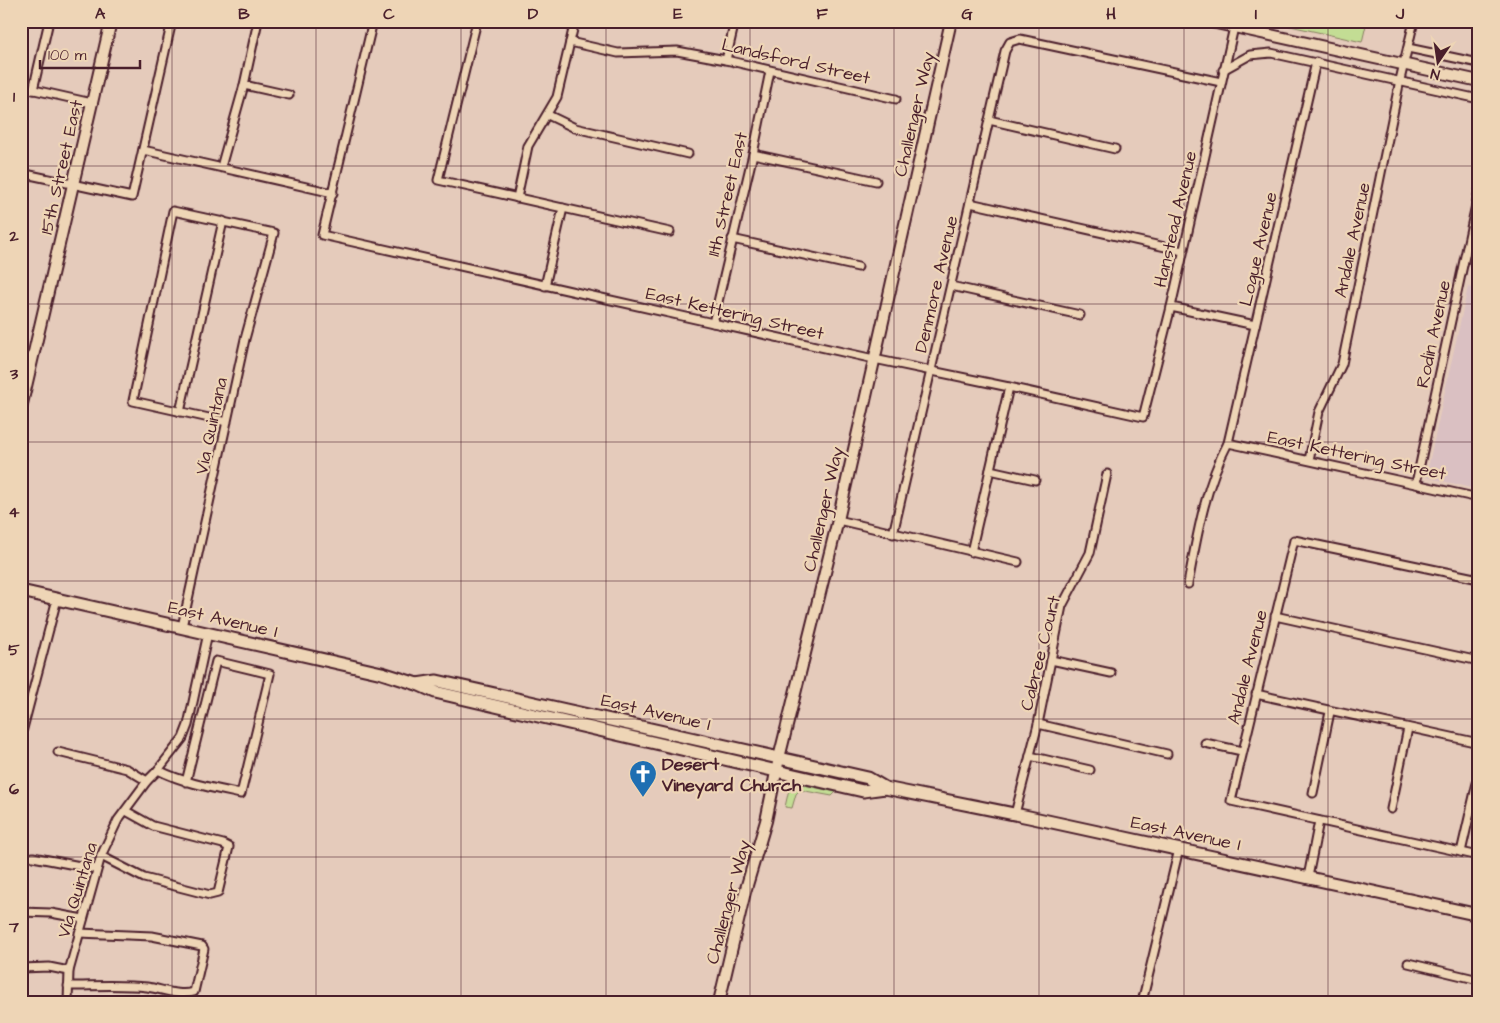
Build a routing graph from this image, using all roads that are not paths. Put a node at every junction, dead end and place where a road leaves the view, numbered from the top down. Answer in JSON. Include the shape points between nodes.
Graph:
{"nodes":[{"id":1,"x":49,"y":21,"type":"edge"},
{"id":2,"x":111,"y":21,"type":"edge"},
{"id":3,"x":172,"y":21,"type":"edge"},
{"id":4,"x":258,"y":21,"type":"edge"},
{"id":5,"x":373,"y":21,"type":"edge"},
{"id":6,"x":477,"y":21,"type":"edge"},
{"id":7,"x":575,"y":21,"type":"edge"},
{"id":8,"x":735,"y":21,"type":"edge"},
{"id":9,"x":951,"y":21,"type":"edge"},
{"id":10,"x":1207,"y":21,"type":"edge"},
{"id":11,"x":1414,"y":21,"type":"edge"},
{"id":12,"x":1234,"y":27,"type":"junction"},
{"id":13,"x":570,"y":42,"type":"junction"},
{"id":14,"x":1408,"y":48,"type":"junction"},
{"id":15,"x":726,"y":60,"type":"junction"},
{"id":16,"x":1316,"y":62,"type":"junction"},
{"id":17,"x":1479,"y":63,"type":"edge"},
{"id":18,"x":1404,"y":64,"type":"junction"},
{"id":19,"x":1223,"y":70,"type":"junction"},
{"id":20,"x":770,"y":71,"type":"junction"},
{"id":21,"x":1400,"y":80,"type":"junction"},
{"id":22,"x":1479,"y":81,"type":"edge"},
{"id":23,"x":1221,"y":82,"type":"junction"},
{"id":24,"x":244,"y":85,"type":"junction"},
{"id":25,"x":21,"y":87,"type":"edge"},
{"id":26,"x":33,"y":90,"type":"junction"},
{"id":27,"x":289,"y":95,"type":"dead end"},
{"id":28,"x":896,"y":99,"type":"dead end"},
{"id":29,"x":1479,"y":99,"type":"edge"},
{"id":30,"x":92,"y":103,"type":"junction"},
{"id":31,"x":548,"y":114,"type":"junction"},
{"id":32,"x":989,"y":120,"type":"junction"},
{"id":33,"x":1115,"y":149,"type":"dead end"},
{"id":34,"x":143,"y":150,"type":"junction"},
{"id":35,"x":688,"y":154,"type":"dead end"},
{"id":36,"x":753,"y":154,"type":"junction"},
{"id":37,"x":221,"y":167,"type":"junction"},
{"id":38,"x":21,"y":173,"type":"edge"},
{"id":39,"x":876,"y":181,"type":"dead end"},
{"id":40,"x":73,"y":184,"type":"junction"},
{"id":41,"x":1479,"y":191,"type":"edge"},
{"id":42,"x":333,"y":193,"type":"junction"},
{"id":43,"x":517,"y":198,"type":"junction"},
{"id":44,"x":970,"y":203,"type":"junction"},
{"id":45,"x":563,"y":208,"type":"junction"},
{"id":46,"x":223,"y":222,"type":"junction"},
{"id":47,"x":670,"y":232,"type":"dead end"},
{"id":48,"x":732,"y":239,"type":"junction"},
{"id":49,"x":1182,"y":251,"type":"junction"},
{"id":50,"x":858,"y":266,"type":"dead end"},
{"id":51,"x":545,"y":286,"type":"junction"},
{"id":52,"x":951,"y":286,"type":"junction"},
{"id":53,"x":1171,"y":307,"type":"junction"},
{"id":54,"x":1080,"y":315,"type":"dead end"},
{"id":55,"x":713,"y":324,"type":"junction"},
{"id":56,"x":1256,"y":325,"type":"junction"},
{"id":57,"x":874,"y":359,"type":"junction"},
{"id":58,"x":932,"y":372,"type":"junction"},
{"id":59,"x":1009,"y":387,"type":"junction"},
{"id":60,"x":21,"y":408,"type":"edge"},
{"id":61,"x":180,"y":412,"type":"junction"},
{"id":62,"x":1143,"y":418,"type":"joint"},
{"id":63,"x":227,"y":422,"type":"junction"},
{"id":64,"x":1228,"y":443,"type":"junction"},
{"id":65,"x":1309,"y":460,"type":"junction"},
{"id":66,"x":990,"y":470,"type":"junction"},
{"id":67,"x":1107,"y":474,"type":"dead end"},
{"id":68,"x":1035,"y":480,"type":"dead end"},
{"id":69,"x":1416,"y":483,"type":"junction"},
{"id":70,"x":1479,"y":498,"type":"edge"},
{"id":71,"x":838,"y":520,"type":"junction"},
{"id":72,"x":893,"y":534,"type":"junction"},
{"id":73,"x":971,"y":552,"type":"junction"},
{"id":74,"x":1018,"y":562,"type":"dead end"},
{"id":75,"x":1479,"y":579,"type":"edge"},
{"id":76,"x":1188,"y":584,"type":"dead end"},
{"id":77,"x":21,"y":591,"type":"edge"},
{"id":78,"x":57,"y":599,"type":"junction"},
{"id":79,"x":1275,"y":616,"type":"junction"},
{"id":80,"x":182,"y":628,"type":"junction"},
{"id":81,"x":208,"y":633,"type":"junction"},
{"id":82,"x":1051,"y":660,"type":"junction"},
{"id":83,"x":1479,"y":661,"type":"edge"},
{"id":84,"x":1111,"y":673,"type":"dead end"},
{"id":85,"x":1256,"y":694,"type":"junction"},
{"id":86,"x":1330,"y":712,"type":"junction"},
{"id":87,"x":1038,"y":724,"type":"junction"},
{"id":88,"x":1408,"y":728,"type":"junction"},
{"id":89,"x":21,"y":736,"type":"edge"},
{"id":90,"x":1205,"y":743,"type":"dead end"},
{"id":91,"x":1479,"y":743,"type":"edge"},
{"id":92,"x":1242,"y":751,"type":"junction"},
{"id":93,"x":58,"y":752,"type":"dead end"},
{"id":94,"x":1168,"y":754,"type":"dead end"},
{"id":95,"x":1030,"y":756,"type":"junction"},
{"id":96,"x":778,"y":764,"type":"junction"},
{"id":97,"x":158,"y":770,"type":"junction"},
{"id":98,"x":1090,"y":770,"type":"dead end"},
{"id":99,"x":1479,"y":774,"type":"edge"},
{"id":100,"x":147,"y":780,"type":"junction"},
{"id":101,"x":186,"y":782,"type":"junction"},
{"id":102,"x":1313,"y":794,"type":"dead end"},
{"id":103,"x":1391,"y":809,"type":"dead end"},
{"id":104,"x":126,"y":811,"type":"junction"},
{"id":105,"x":1015,"y":814,"type":"junction"},
{"id":106,"x":1320,"y":821,"type":"junction"},
{"id":107,"x":1179,"y":849,"type":"junction"},
{"id":108,"x":1461,"y":852,"type":"junction"},
{"id":109,"x":101,"y":856,"type":"junction"},
{"id":110,"x":1479,"y":856,"type":"edge"},
{"id":111,"x":33,"y":857,"type":"dead end"},
{"id":112,"x":96,"y":869,"type":"junction"},
{"id":113,"x":1308,"y":877,"type":"junction"},
{"id":114,"x":21,"y":912,"type":"edge"},
{"id":115,"x":1479,"y":915,"type":"edge"},
{"id":116,"x":83,"y":919,"type":"junction"},
{"id":117,"x":79,"y":933,"type":"junction"},
{"id":118,"x":1408,"y":963,"type":"dead end"},
{"id":119,"x":21,"y":968,"type":"edge"},
{"id":120,"x":69,"y":971,"type":"junction"},
{"id":121,"x":1479,"y":980,"type":"edge"},
{"id":122,"x":68,"y":986,"type":"junction"},
{"id":123,"x":68,"y":1002,"type":"edge"},
{"id":124,"x":718,"y":1002,"type":"edge"},
{"id":125,"x":1142,"y":1002,"type":"edge"}],
"edges":[{"from":1,"to":26,"type":"street"},
{"from":2,"to":30,"type":"main road","name":"15th Street East"},
{"from":3,"to":34,"type":"street"},
{"from":4,"to":24,"type":"street"},
{"from":5,"to":42,"type":"street"},
{"from":6,"to":43,"type":"street","via":[[438,180]]},
{"from":7,"to":13,"type":"street"},
{"from":8,"to":15,"type":"street"},
{"from":9,"to":57,"type":"main road","name":"Challenger Way"},
{"from":10,"to":12,"type":"main road"},
{"from":11,"to":14,"type":"street","name":"Andale Avenue"},
{"from":12,"to":18,"type":"main road"},
{"from":12,"to":19,"type":"street","name":"Hanstead Avenue"},
{"from":13,"to":15,"type":"street","name":"Landsford Street","via":[[618,53],[677,51]]},
{"from":13,"to":31,"type":"street","via":[[557,97]]},
{"from":14,"to":17,"type":"street"},
{"from":14,"to":18,"type":"street","name":"Andale Avenue"},
{"from":15,"to":20,"type":"street","name":"Landsford Street"},
{"from":16,"to":19,"type":"street","via":[[1271,53],[1250,55]]},
{"from":16,"to":21,"type":"street"},
{"from":16,"to":56,"type":"street","name":"Logue Avenue"},
{"from":18,"to":21,"type":"street","name":"Andale Avenue"},
{"from":18,"to":22,"type":"main road"},
{"from":19,"to":23,"type":"street","name":"Hanstead Avenue"},
{"from":20,"to":28,"type":"street","name":"Landsford Street"},
{"from":20,"to":36,"type":"street","name":"11th Street East"},
{"from":21,"to":29,"type":"street"},
{"from":21,"to":65,"type":"street","name":"Andale Avenue","via":[[1342,364],[1319,412]]},
{"from":23,"to":32,"type":"street","name":"Denmore Avenue","via":[[1020,40],[1010,42],[1005,51]]},
{"from":23,"to":49,"type":"street","name":"Hanstead Avenue"},
{"from":24,"to":27,"type":"street"},
{"from":24,"to":37,"type":"street"},
{"from":25,"to":26,"type":"street"},
{"from":26,"to":30,"type":"street"},
{"from":30,"to":40,"type":"main road","name":"15th Street East"},
{"from":31,"to":35,"type":"street","via":[[575,128]]},
{"from":31,"to":43,"type":"street","via":[[528,146]]},
{"from":32,"to":33,"type":"street"},
{"from":32,"to":44,"type":"street","name":"Denmore Avenue"},
{"from":34,"to":37,"type":"street"},
{"from":34,"to":40,"type":"street","via":[[132,197]]},
{"from":36,"to":39,"type":"street"},
{"from":36,"to":48,"type":"street","name":"11th Street East"},
{"from":37,"to":42,"type":"street"},
{"from":38,"to":40,"type":"street"},
{"from":40,"to":60,"type":"main road","name":"15th Street East"},
{"from":41,"to":69,"type":"street","name":"Rodin Avenue"},
{"from":42,"to":51,"type":"street","name":"East Kettering Street","via":[[322,235]]},
{"from":43,"to":45,"type":"street"},
{"from":44,"to":49,"type":"street"},
{"from":44,"to":52,"type":"street","name":"Denmore Avenue"},
{"from":45,"to":47,"type":"street"},
{"from":45,"to":51,"type":"street"},
{"from":46,"to":61,"type":"street"},
{"from":46,"to":61,"type":"street","via":[[173,211],[133,401]]},
{"from":46,"to":63,"type":"street","name":"Via Quintana","via":[[274,233],[245,339]]},
{"from":48,"to":50,"type":"street"},
{"from":48,"to":55,"type":"street","name":"11th Street East"},
{"from":49,"to":53,"type":"street","name":"Hanstead Avenue"},
{"from":51,"to":55,"type":"street","name":"East Kettering Street"},
{"from":52,"to":54,"type":"street"},
{"from":52,"to":58,"type":"street","name":"Denmore Avenue"},
{"from":53,"to":56,"type":"street"},
{"from":53,"to":62,"type":"street","name":"Hanstead Avenue"},
{"from":55,"to":57,"type":"street","name":"East Kettering Street"},
{"from":56,"to":64,"type":"street","name":"Logue Avenue"},
{"from":57,"to":58,"type":"street","name":"East Kettering Street"},
{"from":57,"to":71,"type":"main road","name":"Challenger Way"},
{"from":58,"to":59,"type":"street","name":"East Kettering Street"},
{"from":58,"to":72,"type":"street","name":"Denmore Avenue"},
{"from":59,"to":62,"type":"street","name":"East Kettering Street"},
{"from":59,"to":66,"type":"street"},
{"from":61,"to":63,"type":"street"},
{"from":63,"to":80,"type":"street","name":"Via Quintana"},
{"from":64,"to":65,"type":"street","name":"East Kettering Street"},
{"from":64,"to":76,"type":"street","name":"Logue Avenue","via":[[1209,486]]},
{"from":65,"to":69,"type":"street","name":"East Kettering Street"},
{"from":66,"to":68,"type":"street"},
{"from":66,"to":73,"type":"street"},
{"from":67,"to":82,"type":"street","name":"Cabree Court","via":[[1090,553],[1062,606]]},
{"from":69,"to":70,"type":"street","name":"East Kettering Street"},
{"from":71,"to":72,"type":"street"},
{"from":71,"to":96,"type":"main road","name":"Challenger Way"},
{"from":72,"to":73,"type":"street"},
{"from":73,"to":74,"type":"street"},
{"from":75,"to":79,"type":"street","name":"Andale Avenue","via":[[1294,540]]},
{"from":77,"to":78,"type":"main road","name":"East Avenue I"},
{"from":78,"to":80,"type":"main road","name":"East Avenue I"},
{"from":78,"to":89,"type":"street"},
{"from":79,"to":83,"type":"street"},
{"from":79,"to":85,"type":"street","name":"Andale Avenue"},
{"from":80,"to":81,"type":"main road","name":"East Avenue I"},
{"from":81,"to":96,"type":"main road","name":"East Avenue I","via":[[382,673],[435,692],[559,714]]},
{"from":81,"to":97,"type":"street","name":"Via Quintana","via":[[188,725],[183,738]]},
{"from":82,"to":84,"type":"street"},
{"from":82,"to":87,"type":"street","name":"Cabree Court"},
{"from":85,"to":86,"type":"street"},
{"from":85,"to":92,"type":"street","name":"Andale Avenue"},
{"from":86,"to":88,"type":"street"},
{"from":86,"to":102,"type":"street"},
{"from":87,"to":94,"type":"street"},
{"from":87,"to":95,"type":"street","name":"Cabree Court"},
{"from":88,"to":91,"type":"street"},
{"from":88,"to":103,"type":"street"},
{"from":90,"to":92,"type":"street"},
{"from":92,"to":106,"type":"street","name":"Andale Avenue","via":[[1231,801]]},
{"from":93,"to":100,"type":"street","via":[[127,768]]},
{"from":95,"to":98,"type":"street"},
{"from":95,"to":105,"type":"street","name":"Cabree Court"},
{"from":96,"to":105,"type":"main road","name":"East Avenue I","via":[[868,778],[886,788]]},
{"from":96,"to":124,"type":"main road","name":"Challenger Way"},
{"from":97,"to":100,"type":"street","name":"Via Quintana"},
{"from":97,"to":101,"type":"street"},
{"from":99,"to":108,"type":"street"},
{"from":100,"to":104,"type":"street","name":"Via Quintana"},
{"from":101,"to":101,"type":"street","via":[[216,661],[270,674],[241,794]]},
{"from":104,"to":109,"type":"street","name":"Via Quintana","via":[[118,820]]},
{"from":104,"to":109,"type":"street","via":[[153,826],[229,847],[218,893],[210,895],[144,878]]},
{"from":105,"to":107,"type":"main road","name":"East Avenue I"},
{"from":106,"to":108,"type":"street"},
{"from":106,"to":113,"type":"street"},
{"from":107,"to":113,"type":"main road","name":"East Avenue I"},
{"from":107,"to":125,"type":"street"},
{"from":108,"to":110,"type":"street"},
{"from":109,"to":112,"type":"street","name":"Via Quintana"},
{"from":111,"to":112,"type":"street"},
{"from":112,"to":116,"type":"street","name":"Via Quintana"},
{"from":113,"to":115,"type":"main road","name":"East Avenue I"},
{"from":114,"to":116,"type":"street"},
{"from":116,"to":117,"type":"street","name":"Via Quintana"},
{"from":117,"to":120,"type":"street","name":"Via Quintana"},
{"from":117,"to":122,"type":"street","via":[[152,936],[204,949],[194,992],[189,994],[146,987]]},
{"from":118,"to":121,"type":"street"},
{"from":119,"to":120,"type":"street","via":[[49,967]]},
{"from":120,"to":122,"type":"street","name":"Via Quintana"},
{"from":122,"to":123,"type":"street","name":"Via Quintana"}]}
